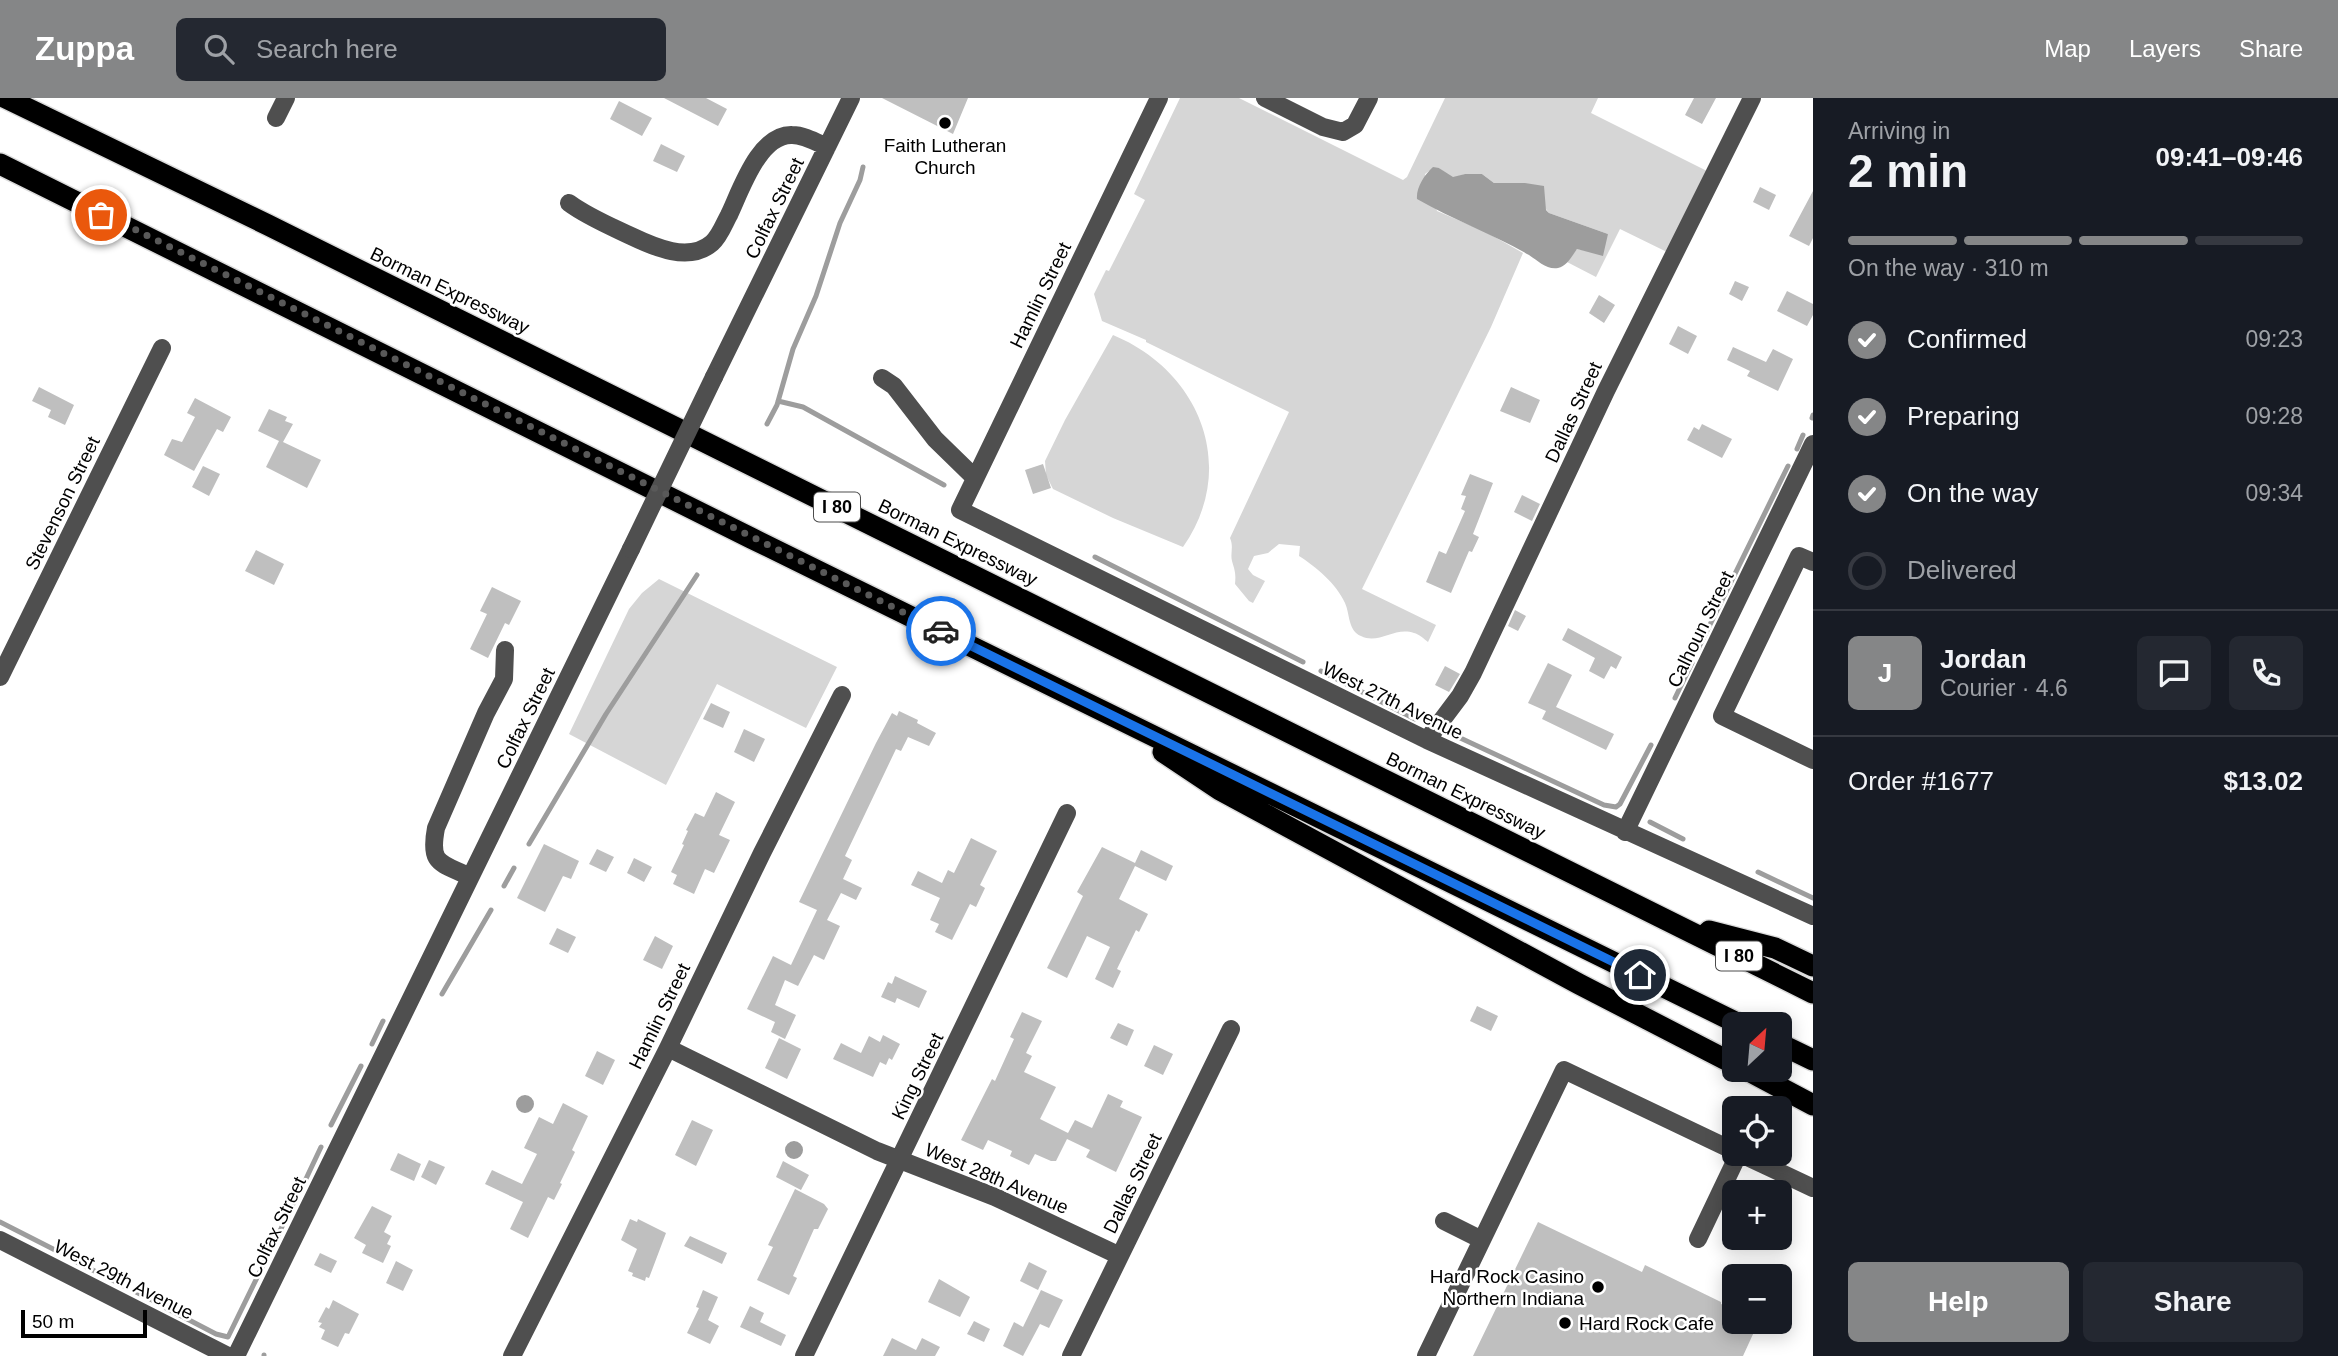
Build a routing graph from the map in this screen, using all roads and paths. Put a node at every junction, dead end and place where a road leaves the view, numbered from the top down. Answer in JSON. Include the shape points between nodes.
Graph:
{"nodes":[{"id":1,"x":6,"y":98,"type":"edge"},
{"id":2,"x":286,"y":98,"type":"edge"},
{"id":3,"x":850,"y":98,"type":"edge"},
{"id":4,"x":1159,"y":98,"type":"edge"},
{"id":5,"x":1265,"y":98,"type":"edge"},
{"id":6,"x":1369,"y":98,"type":"edge"},
{"id":7,"x":1752,"y":98,"type":"edge"},
{"id":8,"x":276,"y":118,"type":"dead end"},
{"id":9,"x":827,"y":148,"type":"junction"},
{"id":10,"x":0,"y":164,"type":"edge"},
{"id":11,"x":0,"y":175,"type":"edge"},
{"id":12,"x":569,"y":203,"type":"dead end"},
{"id":13,"x":126,"y":225,"type":"junction"},
{"id":14,"x":162,"y":348,"type":"dead end"},
{"id":15,"x":882,"y":378,"type":"dead end"},
{"id":16,"x":1813,"y":446,"type":"edge"},
{"id":17,"x":975,"y":478,"type":"junction"},
{"id":18,"x":960,"y":510,"type":"joint"},
{"id":19,"x":1813,"y":562,"type":"edge"},
{"id":20,"x":505,"y":650,"type":"dead end"},
{"id":21,"x":0,"y":677,"type":"edge"},
{"id":22,"x":842,"y":695,"type":"dead end"},
{"id":23,"x":1095,"y":706,"type":"junction"},
{"id":24,"x":1427,"y":740,"type":"junction"},
{"id":25,"x":1813,"y":760,"type":"edge"},
{"id":26,"x":1067,"y":813,"type":"dead end"},
{"id":27,"x":1625,"y":832,"type":"junction"},
{"id":28,"x":470,"y":877,"type":"junction"},
{"id":29,"x":1813,"y":916,"type":"edge"},
{"id":30,"x":1665,"y":919,"type":"junction"},
{"id":31,"x":1813,"y":965,"type":"edge"},
{"id":32,"x":1813,"y":993,"type":"edge"},
{"id":33,"x":1722,"y":1016,"type":"edge"},
{"id":34,"x":1231,"y":1029,"type":"dead end"},
{"id":35,"x":668,"y":1048,"type":"junction"},
{"id":36,"x":1792,"y":1050,"type":"edge"},
{"id":37,"x":1722,"y":1058,"type":"edge"},
{"id":38,"x":1813,"y":1060,"type":"edge"},
{"id":39,"x":1770,"y":1082,"type":"edge"},
{"id":40,"x":1813,"y":1105,"type":"edge"},
{"id":41,"x":1722,"y":1145,"type":"edge"},
{"id":42,"x":899,"y":1160,"type":"junction"},
{"id":43,"x":1733,"y":1166,"type":"edge"},
{"id":44,"x":1766,"y":1166,"type":"edge"},
{"id":45,"x":1813,"y":1188,"type":"edge"},
{"id":46,"x":1444,"y":1222,"type":"dead end"},
{"id":47,"x":1698,"y":1238,"type":"dead end"},
{"id":48,"x":0,"y":1240,"type":"edge"},
{"id":49,"x":1482,"y":1240,"type":"junction"},
{"id":50,"x":1120,"y":1256,"type":"junction"},
{"id":51,"x":228,"y":1356,"type":"edge"},
{"id":52,"x":236,"y":1356,"type":"edge"},
{"id":53,"x":512,"y":1356,"type":"edge"},
{"id":54,"x":804,"y":1356,"type":"edge"},
{"id":55,"x":1071,"y":1356,"type":"edge"},
{"id":56,"x":1426,"y":1356,"type":"edge"}],
"edges":[{"from":1,"to":30,"type":"highway","name":"Borman Expressway","number":"I 80"},
{"from":2,"to":8,"type":"street"},
{"from":3,"to":9,"type":"street","name":"Colfax Street"},
{"from":4,"to":17,"type":"street","name":"Hamlin Street"},
{"from":5,"to":6,"type":"street","via":[[1343,132],[1354,125]]},
{"from":7,"to":24,"type":"street","name":"Dallas Street","via":[[1473,673]]},
{"from":9,"to":12,"type":"street","via":[[794,135],[769,143],[717,236],[694,252],[652,245]]},
{"from":9,"to":28,"type":"street","name":"Colfax Street","bridge":true},
{"from":10,"to":13,"type":"highway"},
{"from":11,"to":13,"type":"highway"},
{"from":13,"to":23,"type":"highway"},
{"from":14,"to":21,"type":"street","name":"Stevenson Street"},
{"from":15,"to":17,"type":"street"},
{"from":16,"to":27,"type":"street","name":"Calhoun Street"},
{"from":17,"to":18,"type":"street","name":"Hamlin Street"},
{"from":18,"to":24,"type":"street","name":"West 27th Avenue"},
{"from":19,"to":25,"type":"street","via":[[1799,556],[1722,716]]},
{"from":20,"to":28,"type":"street","via":[[504,679],[436,828],[433,846],[440,861]]},
{"from":22,"to":35,"type":"street","name":"Hamlin Street"},
{"from":23,"to":33,"type":"highway"},
{"from":23,"to":37,"type":"highway","via":[[1220,790]]},
{"from":24,"to":27,"type":"street","name":"West 27th Avenue"},
{"from":26,"to":42,"type":"street","name":"King Street"},
{"from":27,"to":29,"type":"street","name":"West 27th Avenue"},
{"from":28,"to":52,"type":"street","name":"Colfax Street"},
{"from":30,"to":31,"type":"highway","via":[[1775,948]]},
{"from":30,"to":32,"type":"highway","name":"Borman Expressway","number":"I 80"},
{"from":34,"to":50,"type":"street","name":"Dallas Street"},
{"from":35,"to":42,"type":"street","name":"West 28th Avenue"},
{"from":35,"to":53,"type":"street","name":"Hamlin Street"},
{"from":36,"to":38,"type":"highway"},
{"from":39,"to":40,"type":"highway"},
{"from":41,"to":49,"type":"street","via":[[1564,1070]]},
{"from":42,"to":50,"type":"street","name":"West 28th Avenue","via":[[995,1197]]},
{"from":42,"to":54,"type":"street","name":"King Street"},
{"from":43,"to":47,"type":"street"},
{"from":44,"to":45,"type":"street"},
{"from":46,"to":49,"type":"street"},
{"from":48,"to":51,"type":"street","name":"West 29th Avenue"},
{"from":49,"to":56,"type":"street"},
{"from":50,"to":55,"type":"street","name":"Dallas Street"}]}
